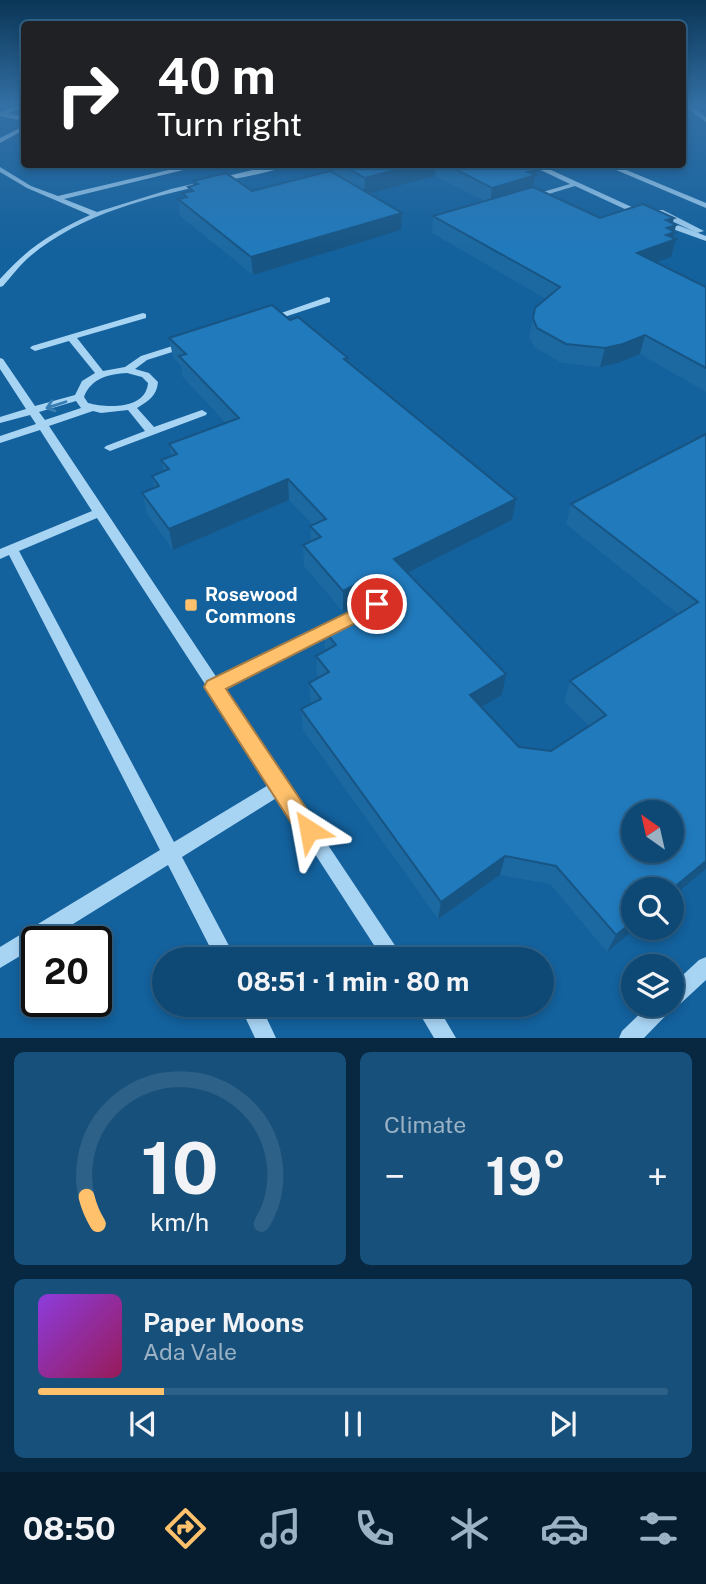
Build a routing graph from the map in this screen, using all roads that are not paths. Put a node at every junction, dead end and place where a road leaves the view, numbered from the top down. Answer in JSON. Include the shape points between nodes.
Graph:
{"nodes":[{"id":1,"x":188,"y":168,"type":"edge"},
{"id":2,"x":273,"y":168,"type":"edge"},
{"id":3,"x":540,"y":168,"type":"edge"},
{"id":4,"x":561,"y":168,"type":"edge"},
{"id":5,"x":615,"y":168,"type":"edge"},
{"id":6,"x":0,"y":169,"type":"edge"},
{"id":7,"x":576,"y":184,"type":"junction"},
{"id":8,"x":55,"y":199,"type":"junction"},
{"id":9,"x":526,"y":199,"type":"edge"},
{"id":10,"x":706,"y":206,"type":"edge"},
{"id":11,"x":97,"y":215,"type":"junction"},
{"id":12,"x":706,"y":237,"type":"edge"},
{"id":13,"x":0,"y":284,"type":"edge"},
{"id":14,"x":327,"y":300,"type":"dead end"},
{"id":15,"x":143,"y":316,"type":"dead end"},
{"id":16,"x":262,"y":321,"type":"edge"},
{"id":17,"x":71,"y":337,"type":"junction"},
{"id":18,"x":196,"y":342,"type":"edge"},
{"id":19,"x":35,"y":348,"type":"dead end"},
{"id":20,"x":0,"y":361,"type":"edge"},
{"id":21,"x":128,"y":370,"type":"junction"},
{"id":22,"x":101,"y":374,"type":"junction"},
{"id":23,"x":79,"y":397,"type":"junction"},
{"id":24,"x":131,"y":407,"type":"junction"},
{"id":25,"x":90,"y":408,"type":"junction"},
{"id":26,"x":202,"y":413,"type":"dead end"},
{"id":27,"x":36,"y":418,"type":"junction"},
{"id":28,"x":0,"y":420,"type":"edge"},
{"id":29,"x":152,"y":432,"type":"junction"},
{"id":30,"x":0,"y":440,"type":"edge"},
{"id":31,"x":110,"y":448,"type":"dead end"},
{"id":32,"x":99,"y":513,"type":"junction"},
{"id":33,"x":6,"y":552,"type":"edge"},
{"id":34,"x":354,"y":616,"type":"edge"},
{"id":35,"x":214,"y":687,"type":"junction"},
{"id":36,"x":280,"y":787,"type":"junction"},
{"id":37,"x":172,"y":853,"type":"junction"},
{"id":38,"x":220,"y":947,"type":"edge"},
{"id":39,"x":386,"y":947,"type":"edge"},
{"id":40,"x":0,"y":958,"type":"edge"},
{"id":41,"x":706,"y":967,"type":"edge"},
{"id":42,"x":684,"y":987,"type":"edge"},
{"id":43,"x":256,"y":1017,"type":"edge"},
{"id":44,"x":432,"y":1017,"type":"edge"},
{"id":45,"x":651,"y":1017,"type":"edge"},
{"id":46,"x":266,"y":1038,"type":"edge"},
{"id":47,"x":446,"y":1038,"type":"edge"},
{"id":48,"x":629,"y":1038,"type":"edge"}],
"edges":[{"from":1,"to":8,"type":"street"},
{"from":2,"to":11,"type":"street"},
{"from":3,"to":7,"type":"street"},
{"from":4,"to":12,"type":"street","via":[[694,227]]},
{"from":5,"to":10,"type":"street"},
{"from":6,"to":8,"type":"street"},
{"from":7,"to":9,"type":"street"},
{"from":7,"to":12,"type":"street","via":[[682,231]]},
{"from":8,"to":11,"type":"street"},
{"from":11,"to":13,"type":"street","via":[[23,256]]},
{"from":14,"to":16,"type":"street"},
{"from":15,"to":17,"type":"street"},
{"from":17,"to":19,"type":"street"},
{"from":17,"to":22,"type":"street"},
{"from":18,"to":21,"type":"street","via":[[144,358]]},
{"from":20,"to":27,"type":"street"},
{"from":21,"to":22,"type":"street"},
{"from":21,"to":24,"type":"street","via":[[153,383],[147,398]]},
{"from":22,"to":23,"type":"street","via":[[88,380]]},
{"from":23,"to":25,"type":"street"},
{"from":23,"to":27,"type":"street","one_way":true},
{"from":24,"to":25,"type":"street"},
{"from":24,"to":29,"type":"street"},
{"from":25,"to":27,"type":"street"},
{"from":26,"to":29,"type":"street"},
{"from":27,"to":28,"type":"street"},
{"from":27,"to":30,"type":"street"},
{"from":27,"to":32,"type":"street"},
{"from":29,"to":31,"type":"street"},
{"from":32,"to":33,"type":"street"},
{"from":32,"to":35,"type":"street"},
{"from":33,"to":37,"type":"street"},
{"from":34,"to":35,"type":"lane"},
{"from":35,"to":36,"type":"street"},
{"from":36,"to":37,"type":"street"},
{"from":36,"to":39,"type":"street"},
{"from":37,"to":38,"type":"street"},
{"from":37,"to":40,"type":"street"},
{"from":41,"to":42,"type":"street"},
{"from":43,"to":46,"type":"street"},
{"from":44,"to":47,"type":"street"},
{"from":45,"to":48,"type":"street"}]}
